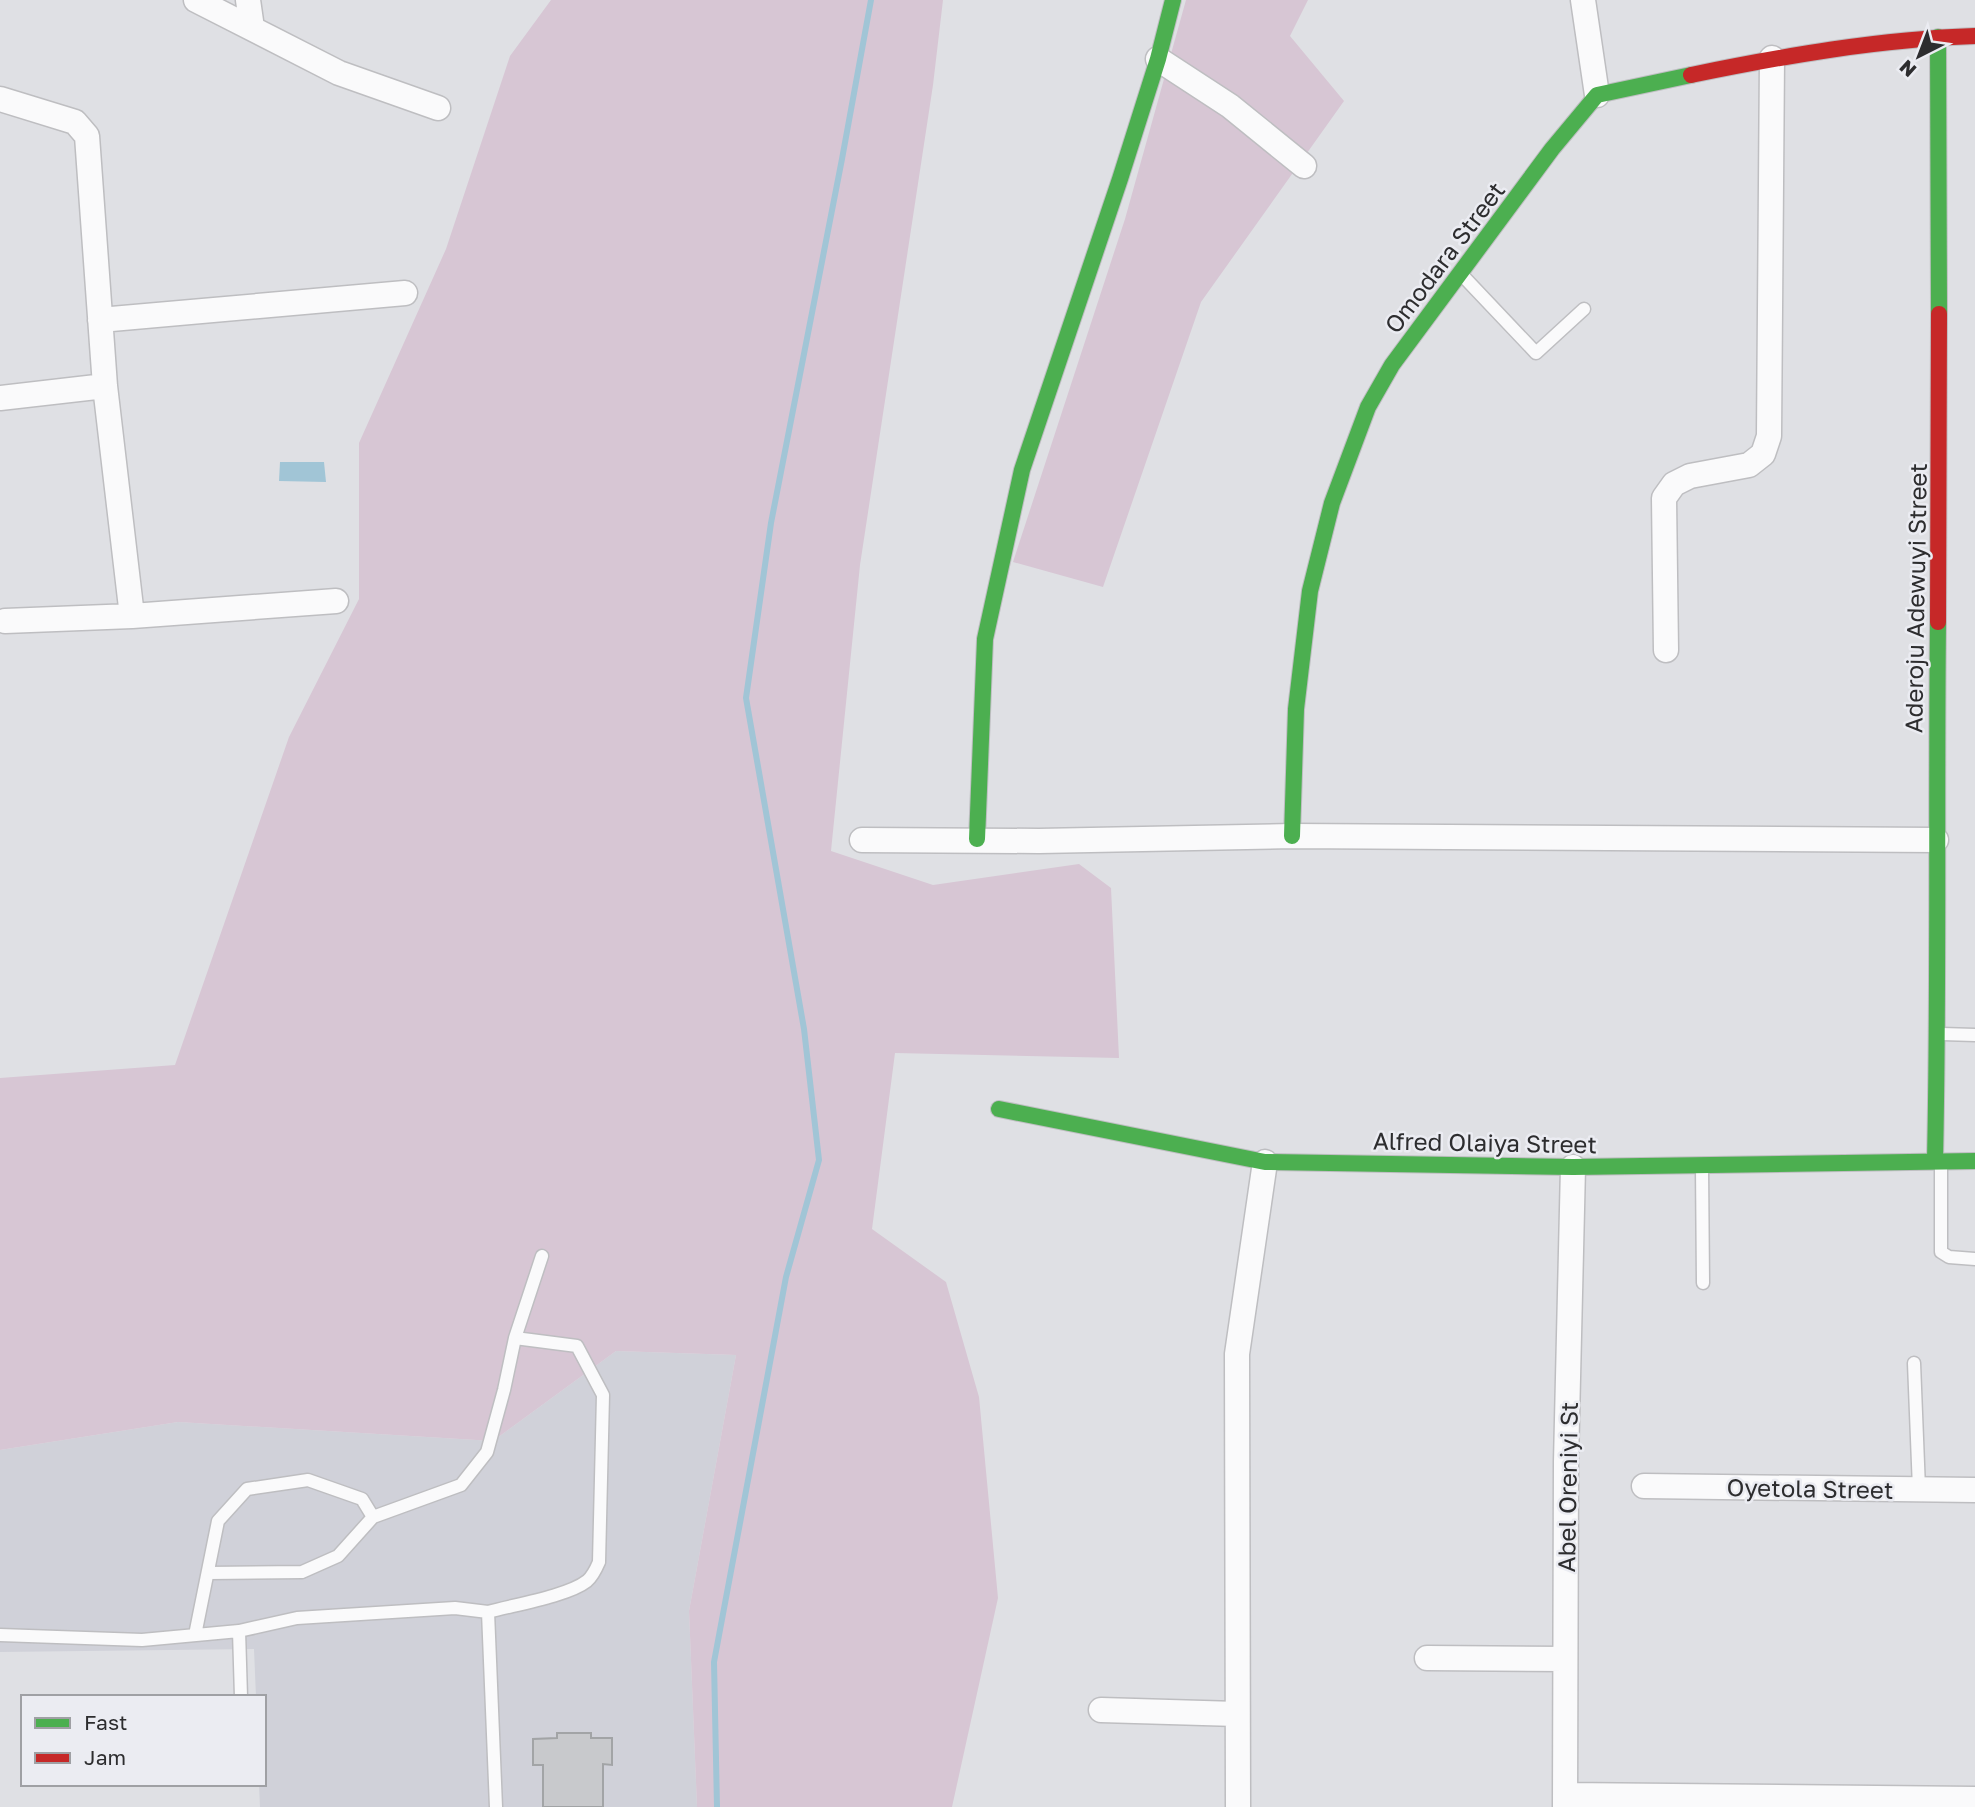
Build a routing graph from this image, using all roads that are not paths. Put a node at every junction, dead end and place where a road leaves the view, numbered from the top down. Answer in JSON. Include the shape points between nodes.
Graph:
{"nodes":[{"id":1,"x":196,"y":0,"type":"edge"},
{"id":2,"x":248,"y":0,"type":"edge"},
{"id":3,"x":1173,"y":0,"type":"edge"},
{"id":4,"x":1583,"y":0,"type":"edge"},
{"id":5,"x":252,"y":28,"type":"junction"},
{"id":6,"x":1975,"y":36,"type":"edge"},
{"id":7,"x":1938,"y":37,"type":"junction"},
{"id":8,"x":1772,"y":58,"type":"junction"},
{"id":9,"x":1158,"y":59,"type":"junction"},
{"id":10,"x":1597,"y":95,"type":"junction"},
{"id":11,"x":0,"y":99,"type":"edge"},
{"id":12,"x":438,"y":108,"type":"dead end"},
{"id":13,"x":1304,"y":166,"type":"dead end"},
{"id":14,"x":1460,"y":273,"type":"junction"},
{"id":15,"x":405,"y":293,"type":"dead end"},
{"id":16,"x":1584,"y":309,"type":"dead end"},
{"id":17,"x":100,"y":320,"type":"junction"},
{"id":18,"x":106,"y":386,"type":"junction"},
{"id":19,"x":0,"y":398,"type":"edge"},
{"id":20,"x":336,"y":601,"type":"dead end"},
{"id":21,"x":132,"y":616,"type":"junction"},
{"id":22,"x":5,"y":621,"type":"dead end"},
{"id":23,"x":1665,"y":650,"type":"dead end"},
{"id":24,"x":1292,"y":836,"type":"junction"},
{"id":25,"x":977,"y":839,"type":"junction"},
{"id":26,"x":862,"y":840,"type":"dead end"},
{"id":27,"x":1936,"y":840,"type":"junction"},
{"id":28,"x":1938,"y":1034,"type":"junction"},
{"id":29,"x":1975,"y":1035,"type":"edge"},
{"id":30,"x":999,"y":1109,"type":"dead end"},
{"id":31,"x":1938,"y":1161,"type":"junction"},
{"id":32,"x":1975,"y":1161,"type":"edge"},
{"id":33,"x":1265,"y":1163,"type":"junction"},
{"id":34,"x":1702,"y":1164,"type":"junction"},
{"id":35,"x":1573,"y":1167,"type":"junction"},
{"id":36,"x":542,"y":1256,"type":"dead end"},
{"id":37,"x":1975,"y":1259,"type":"edge"},
{"id":38,"x":1703,"y":1283,"type":"dead end"},
{"id":39,"x":515,"y":1338,"type":"junction"},
{"id":40,"x":1914,"y":1363,"type":"dead end"},
{"id":41,"x":1644,"y":1486,"type":"dead end"},
{"id":42,"x":1919,"y":1489,"type":"junction"},
{"id":43,"x":1975,"y":1490,"type":"edge"},
{"id":44,"x":373,"y":1517,"type":"junction"},
{"id":45,"x":209,"y":1573,"type":"junction"},
{"id":46,"x":488,"y":1612,"type":"junction"},
{"id":47,"x":239,"y":1631,"type":"junction"},
{"id":48,"x":0,"y":1635,"type":"edge"},
{"id":49,"x":195,"y":1635,"type":"junction"},
{"id":50,"x":1427,"y":1658,"type":"dead end"},
{"id":51,"x":1566,"y":1659,"type":"junction"},
{"id":52,"x":241,"y":1695,"type":"edge"},
{"id":53,"x":1101,"y":1710,"type":"dead end"},
{"id":54,"x":1237,"y":1714,"type":"junction"},
{"id":55,"x":1975,"y":1799,"type":"edge"},
{"id":56,"x":1565,"y":1801,"type":"edge"},
{"id":57,"x":496,"y":1807,"type":"edge"},
{"id":58,"x":1238,"y":1807,"type":"edge"}],
"edges":[{"from":1,"to":5,"type":"street"},
{"from":2,"to":5,"type":"street"},
{"from":3,"to":9,"type":"street"},
{"from":4,"to":10,"type":"street"},
{"from":5,"to":12,"type":"street","via":[[339,73]]},
{"from":6,"to":7,"type":"street"},
{"from":7,"to":8,"type":"street"},
{"from":7,"to":27,"type":"street","name":"Aderoju Adewuyi Street"},
{"from":8,"to":10,"type":"street"},
{"from":8,"to":23,"type":"street","via":[[1769,436],[1763,454],[1749,465],[1690,476],[1674,484],[1664,498]]},
{"from":9,"to":13,"type":"street","via":[[1230,106]]},
{"from":9,"to":25,"type":"street","via":[[1022,470],[985,639]]},
{"from":10,"to":14,"type":"street","name":"Omodara Street"},
{"from":11,"to":17,"type":"street","via":[[75,122],[87,136]]},
{"from":14,"to":16,"type":"lane","via":[[1536,354]]},
{"from":14,"to":24,"type":"street","name":"Omodara Street","via":[[1392,365],[1368,407],[1332,503],[1301,649]]},
{"from":15,"to":17,"type":"street"},
{"from":17,"to":18,"type":"street"},
{"from":18,"to":19,"type":"street"},
{"from":18,"to":21,"type":"street"},
{"from":20,"to":21,"type":"street"},
{"from":21,"to":22,"type":"street"},
{"from":24,"to":25,"type":"street"},
{"from":24,"to":27,"type":"street"},
{"from":25,"to":26,"type":"street"},
{"from":27,"to":28,"type":"street","name":"Aderoju Adewuyi Street"},
{"from":28,"to":29,"type":"lane"},
{"from":28,"to":31,"type":"street","name":"Aderoju Adewuyi Street"},
{"from":30,"to":33,"type":"street","name":"Alfred Olaiya Street"},
{"from":31,"to":32,"type":"street","name":"Alfred Olaiya Street"},
{"from":31,"to":34,"type":"street","name":"Alfred Olaiya Street"},
{"from":31,"to":37,"type":"lane","via":[[1941,1252]]},
{"from":33,"to":35,"type":"street","name":"Alfred Olaiya Street"},
{"from":33,"to":54,"type":"street","via":[[1237,1354]]},
{"from":34,"to":35,"type":"street","name":"Alfred Olaiya Street"},
{"from":34,"to":38,"type":"lane"},
{"from":35,"to":51,"type":"street","name":"Abel Oreniyi St"},
{"from":36,"to":39,"type":"lane"},
{"from":39,"to":44,"type":"lane","via":[[487,1452],[461,1485]]},
{"from":39,"to":46,"type":"lane","via":[[577,1346],[603,1395],[599,1562],[587,1581],[571,1589]]},
{"from":40,"to":42,"type":"lane"},
{"from":41,"to":42,"type":"street","name":"Oyetola Street"},
{"from":42,"to":43,"type":"street","name":"Oyetola Street"},
{"from":44,"to":45,"type":"lane","via":[[338,1556],[302,1572]]},
{"from":44,"to":45,"type":"lane","via":[[362,1499],[308,1479],[247,1489],[218,1521]]},
{"from":45,"to":49,"type":"lane"},
{"from":46,"to":47,"type":"lane","via":[[455,1608],[297,1618]]},
{"from":46,"to":57,"type":"lane"},
{"from":47,"to":49,"type":"lane"},
{"from":47,"to":52,"type":"lane"},
{"from":48,"to":49,"type":"lane","via":[[142,1640]]},
{"from":50,"to":51,"type":"street"},
{"from":51,"to":56,"type":"street","name":"Abel Oreniyi St"},
{"from":53,"to":54,"type":"street"},
{"from":54,"to":58,"type":"street"},
{"from":55,"to":56,"type":"street"}]}
